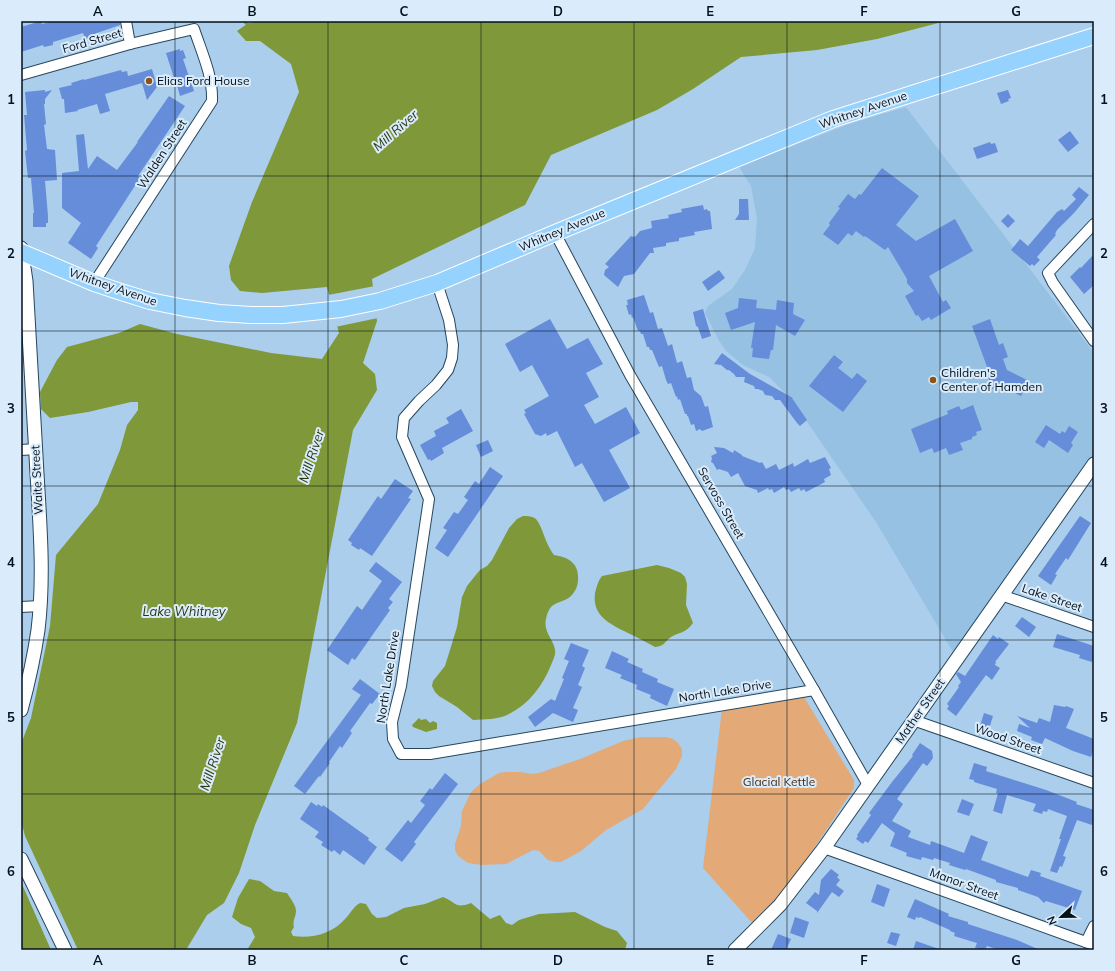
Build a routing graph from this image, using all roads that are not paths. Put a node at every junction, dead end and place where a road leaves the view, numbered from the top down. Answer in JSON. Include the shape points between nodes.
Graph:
{"nodes":[{"id":1,"x":126,"y":21,"type":"edge"},
{"id":2,"x":194,"y":30,"type":"joint"},
{"id":3,"x":1094,"y":36,"type":"edge"},
{"id":4,"x":130,"y":44,"type":"junction"},
{"id":5,"x":21,"y":75,"type":"edge"},
{"id":6,"x":1094,"y":224,"type":"edge"},
{"id":7,"x":555,"y":233,"type":"junction"},
{"id":8,"x":21,"y":251,"type":"edge"},
{"id":9,"x":94,"y":283,"type":"junction"},
{"id":10,"x":437,"y":283,"type":"junction"},
{"id":11,"x":1094,"y":341,"type":"edge"},
{"id":12,"x":36,"y":449,"type":"junction"},
{"id":13,"x":21,"y":450,"type":"edge"},
{"id":14,"x":1094,"y":464,"type":"edge"},
{"id":15,"x":1001,"y":595,"type":"junction"},
{"id":16,"x":40,"y":606,"type":"junction"},
{"id":17,"x":21,"y":607,"type":"edge"},
{"id":18,"x":1094,"y":627,"type":"edge"},
{"id":19,"x":814,"y":690,"type":"junction"},
{"id":20,"x":21,"y":710,"type":"edge"},
{"id":21,"x":913,"y":720,"type":"junction"},
{"id":22,"x":1094,"y":783,"type":"edge"},
{"id":23,"x":868,"y":785,"type":"junction"},
{"id":24,"x":824,"y":848,"type":"junction"},
{"id":25,"x":21,"y":859,"type":"edge"},
{"id":26,"x":1094,"y":926,"type":"edge"},
{"id":27,"x":1090,"y":943,"type":"edge"},
{"id":28,"x":65,"y":950,"type":"edge"},
{"id":29,"x":735,"y":950,"type":"edge"}],
"edges":[{"from":1,"to":4,"type":"street"},
{"from":2,"to":4,"type":"street","name":"Ford Street"},
{"from":2,"to":9,"type":"street","name":"Walden Street","via":[[210,77],[212,101]]},
{"from":3,"to":7,"type":"main road","name":"Whitney Avenue","via":[[833,119]]},
{"from":4,"to":5,"type":"street","name":"Ford Street"},
{"from":6,"to":11,"type":"street","via":[[1048,273]]},
{"from":7,"to":10,"type":"main road","name":"Whitney Avenue"},
{"from":7,"to":19,"type":"street","name":"Servoss Street","via":[[630,374]]},
{"from":8,"to":9,"type":"main road","name":"Whitney Avenue"},
{"from":8,"to":12,"type":"street","name":"Waite Street","via":[[26,280]]},
{"from":9,"to":10,"type":"main road","name":"Whitney Avenue","via":[[150,301],[220,313],[251,315],[328,311],[380,301]]},
{"from":10,"to":19,"type":"street","name":"North Lake Drive","via":[[450,320],[452,358],[448,370],[436,385],[404,418],[402,437],[429,499],[401,686],[392,722],[393,739],[401,754],[438,752]]},
{"from":12,"to":13,"type":"street"},
{"from":12,"to":16,"type":"street","name":"Waite Street","via":[[41,549]]},
{"from":14,"to":15,"type":"street","name":"Mather Street"},
{"from":15,"to":18,"type":"street","name":"Lake Street"},
{"from":15,"to":21,"type":"street","name":"Mather Street"},
{"from":16,"to":17,"type":"street"},
{"from":16,"to":20,"type":"street","name":"Waite Street","via":[[34,659]]},
{"from":19,"to":23,"type":"street","name":"Servoss Street"},
{"from":21,"to":22,"type":"street","name":"Wood Street"},
{"from":21,"to":23,"type":"street","name":"Mather Street"},
{"from":23,"to":24,"type":"street","name":"Mather Street"},
{"from":24,"to":27,"type":"street","name":"Manor Street"},
{"from":24,"to":29,"type":"street","name":"Mather Street","via":[[780,905]]},
{"from":25,"to":28,"type":"street"},
{"from":26,"to":27,"type":"street"}]}
